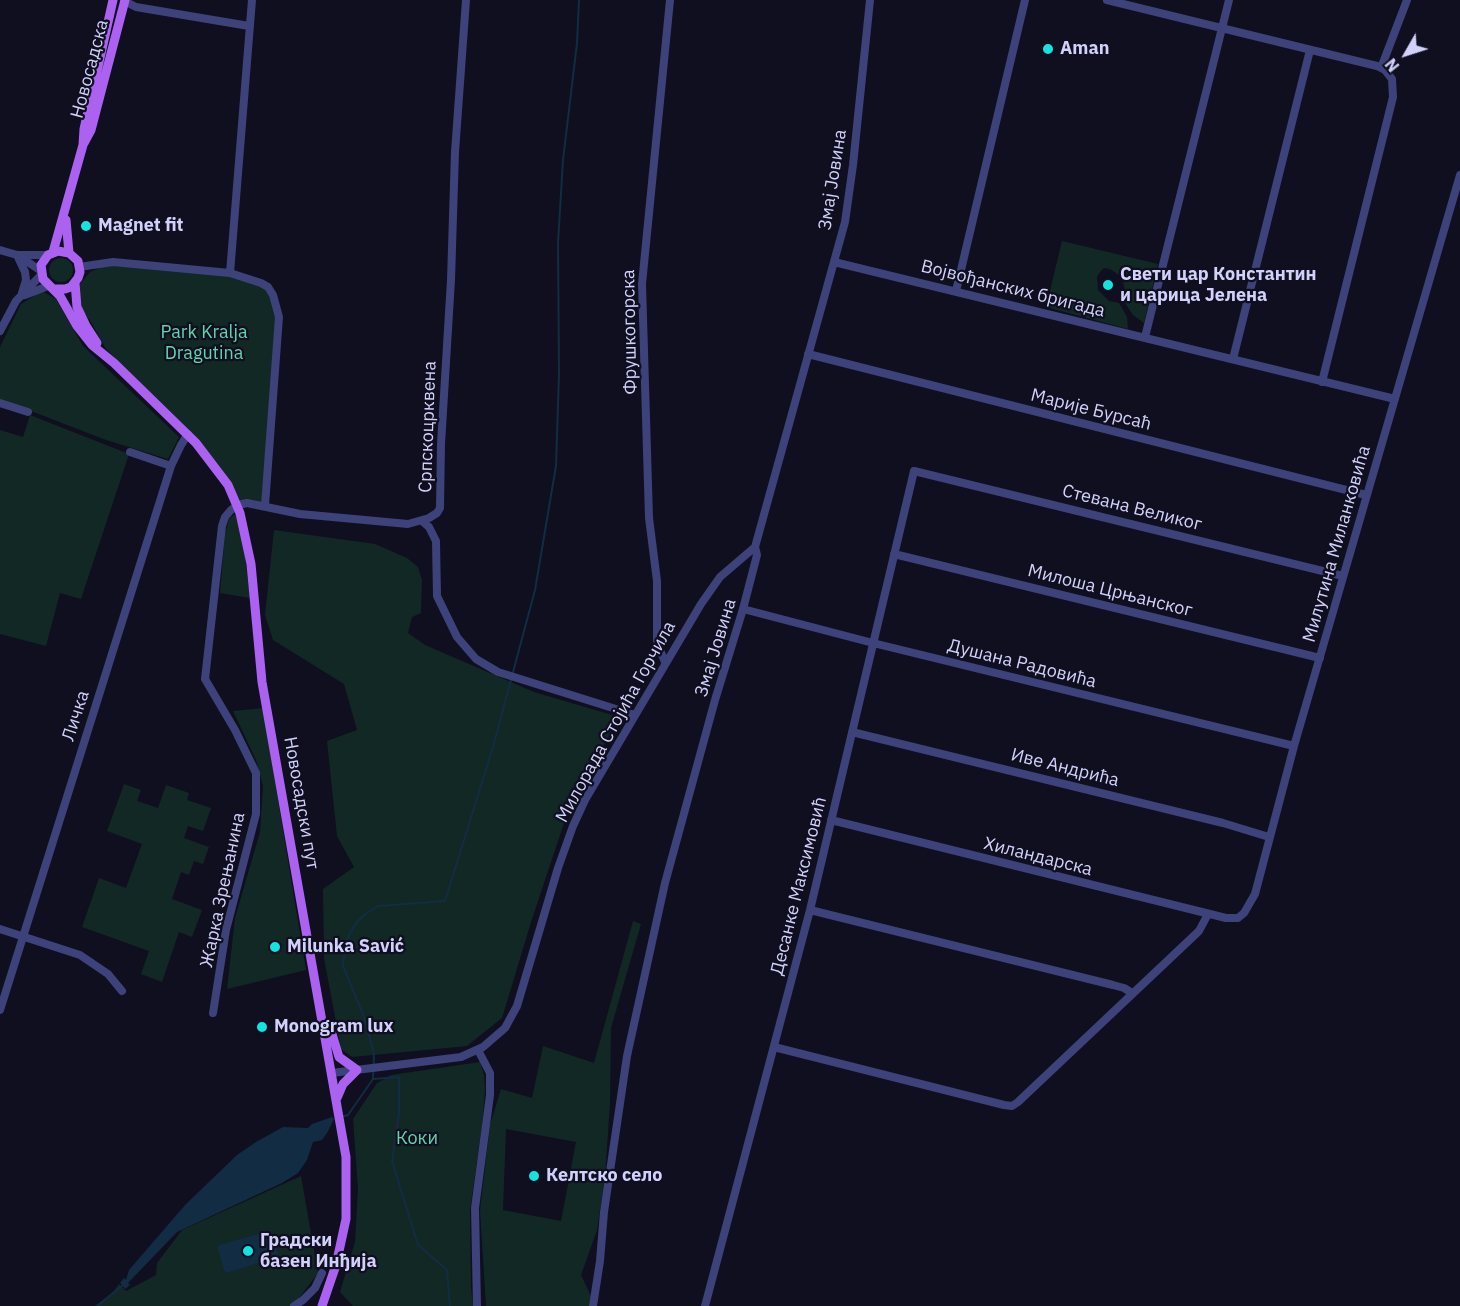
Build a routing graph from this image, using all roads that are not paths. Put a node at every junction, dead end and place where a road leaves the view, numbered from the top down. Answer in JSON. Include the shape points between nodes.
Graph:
{"nodes":[{"id":1,"x":113,"y":0,"type":"edge"},
{"id":2,"x":124,"y":0,"type":"edge"},
{"id":3,"x":252,"y":0,"type":"edge"},
{"id":4,"x":466,"y":0,"type":"edge"},
{"id":5,"x":670,"y":0,"type":"edge"},
{"id":6,"x":870,"y":0,"type":"edge"},
{"id":7,"x":1025,"y":0,"type":"edge"},
{"id":8,"x":1107,"y":0,"type":"edge"},
{"id":9,"x":1229,"y":0,"type":"edge"},
{"id":10,"x":1407,"y":0,"type":"edge"},
{"id":11,"x":249,"y":26,"type":"junction"},
{"id":12,"x":1222,"y":28,"type":"junction"},
{"id":13,"x":1310,"y":50,"type":"junction"},
{"id":14,"x":1379,"y":67,"type":"junction"},
{"id":15,"x":83,"y":146,"type":"junction"},
{"id":16,"x":1460,"y":175,"type":"edge"},
{"id":17,"x":66,"y":210,"type":"junction"},
{"id":18,"x":0,"y":250,"type":"edge"},
{"id":19,"x":69,"y":253,"type":"junction"},
{"id":20,"x":50,"y":254,"type":"junction"},
{"id":21,"x":17,"y":255,"type":"junction"},
{"id":22,"x":834,"y":262,"type":"junction"},
{"id":23,"x":80,"y":267,"type":"junction"},
{"id":24,"x":41,"y":273,"type":"junction"},
{"id":25,"x":230,"y":273,"type":"junction"},
{"id":26,"x":75,"y":283,"type":"junction"},
{"id":27,"x":51,"y":287,"type":"junction"},
{"id":28,"x":956,"y":291,"type":"junction"},
{"id":29,"x":21,"y":297,"type":"junction"},
{"id":30,"x":1,"y":328,"type":"edge"},
{"id":31,"x":1145,"y":337,"type":"junction"},
{"id":32,"x":103,"y":353,"type":"junction"},
{"id":33,"x":808,"y":354,"type":"junction"},
{"id":34,"x":1233,"y":359,"type":"junction"},
{"id":35,"x":1322,"y":382,"type":"junction"},
{"id":36,"x":1395,"y":399,"type":"junction"},
{"id":37,"x":0,"y":403,"type":"edge"},
{"id":38,"x":28,"y":412,"type":"dead end"},
{"id":39,"x":188,"y":435,"type":"junction"},
{"id":40,"x":130,"y":452,"type":"dead end"},
{"id":41,"x":171,"y":466,"type":"junction"},
{"id":42,"x":914,"y":471,"type":"joint"},
{"id":43,"x":1366,"y":495,"type":"junction"},
{"id":44,"x":238,"y":505,"type":"junction"},
{"id":45,"x":265,"y":505,"type":"junction"},
{"id":46,"x":422,"y":521,"type":"junction"},
{"id":47,"x":755,"y":547,"type":"junction"},
{"id":48,"x":894,"y":554,"type":"junction"},
{"id":49,"x":1343,"y":576,"type":"junction"},
{"id":50,"x":743,"y":609,"type":"junction"},
{"id":51,"x":873,"y":644,"type":"junction"},
{"id":52,"x":1320,"y":658,"type":"junction"},
{"id":53,"x":665,"y":662,"type":"junction"},
{"id":54,"x":635,"y":715,"type":"junction"},
{"id":55,"x":852,"y":732,"type":"junction"},
{"id":56,"x":1294,"y":746,"type":"junction"},
{"id":57,"x":831,"y":820,"type":"junction"},
{"id":58,"x":1269,"y":837,"type":"junction"},
{"id":59,"x":810,"y":910,"type":"junction"},
{"id":60,"x":1208,"y":914,"type":"junction"},
{"id":61,"x":1238,"y":918,"type":"joint"},
{"id":62,"x":0,"y":929,"type":"edge"},
{"id":63,"x":24,"y":936,"type":"junction"},
{"id":64,"x":122,"y":991,"type":"dead end"},
{"id":65,"x":1131,"y":993,"type":"junction"},
{"id":66,"x":0,"y":1010,"type":"edge"},
{"id":67,"x":213,"y":1013,"type":"dead end"},
{"id":68,"x":323,"y":1022,"type":"junction"},
{"id":69,"x":774,"y":1047,"type":"junction"},
{"id":70,"x":478,"y":1050,"type":"junction"},
{"id":71,"x":362,"y":1070,"type":"junction"},
{"id":72,"x":332,"y":1073,"type":"junction"},
{"id":73,"x":337,"y":1098,"type":"junction"},
{"id":74,"x":322,"y":1273,"type":"dead end"},
{"id":75,"x":294,"y":1306,"type":"edge"},
{"id":76,"x":322,"y":1306,"type":"edge"},
{"id":77,"x":477,"y":1306,"type":"edge"},
{"id":78,"x":593,"y":1306,"type":"edge"},
{"id":79,"x":705,"y":1306,"type":"edge"}],
"edges":[{"from":1,"to":15,"type":"main road","name":"Новосадска"},
{"from":2,"to":11,"type":"street","via":[[136,7]]},
{"from":2,"to":15,"type":"main road","name":"Новосадска","via":[[91,130]]},
{"from":3,"to":11,"type":"street"},
{"from":4,"to":46,"type":"street","name":"Српскоцрквена","via":[[455,152],[440,508]]},
{"from":5,"to":53,"type":"street","name":"Фрушкогорска","via":[[642,284],[657,643]]},
{"from":6,"to":22,"type":"street","name":"Змај Јовина","via":[[848,205]]},
{"from":7,"to":28,"type":"street"},
{"from":8,"to":12,"type":"street"},
{"from":9,"to":12,"type":"street"},
{"from":10,"to":14,"type":"street"},
{"from":11,"to":25,"type":"street"},
{"from":12,"to":13,"type":"street"},
{"from":12,"to":31,"type":"street"},
{"from":13,"to":14,"type":"street"},
{"from":13,"to":34,"type":"street"},
{"from":14,"to":35,"type":"street","via":[[1392,79],[1393,97]]},
{"from":15,"to":17,"type":"main road","name":"Новосадска"},
{"from":16,"to":36,"type":"street","name":"Милутина Миланковића"},
{"from":17,"to":19,"type":"main road","name":"Новосадска"},
{"from":17,"to":20,"type":"main road","name":"Новосадска"},
{"from":18,"to":21,"type":"street"},
{"from":19,"to":20,"type":"main road"},
{"from":19,"to":23,"type":"main road"},
{"from":20,"to":21,"type":"street"},
{"from":20,"to":24,"type":"main road","via":[[41,265]]},
{"from":21,"to":24,"type":"street"},
{"from":21,"to":29,"type":"street","via":[[25,272]]},
{"from":22,"to":28,"type":"street","name":"Војвођанских бригада"},
{"from":22,"to":33,"type":"street","name":"Змај Јовина"},
{"from":23,"to":25,"type":"street","via":[[113,262]]},
{"from":23,"to":26,"type":"main road","name":"Новосадски пут"},
{"from":24,"to":27,"type":"main road","name":"Новосадски пут"},
{"from":24,"to":29,"type":"street"},
{"from":25,"to":45,"type":"street","via":[[268,287],[279,316]]},
{"from":26,"to":27,"type":"main road","via":[[65,289]]},
{"from":26,"to":32,"type":"main road","name":"Новосадски пут","via":[[80,316]]},
{"from":27,"to":29,"type":"street"},
{"from":27,"to":32,"type":"main road","name":"Новосадски пут","via":[[83,335]]},
{"from":28,"to":31,"type":"street","name":"Војвођанских бригада"},
{"from":29,"to":30,"type":"street"},
{"from":31,"to":34,"type":"street","name":"Војвођанских бригада"},
{"from":32,"to":39,"type":"main road","name":"Новосадски пут"},
{"from":33,"to":43,"type":"street","name":"Марије Бурсаћ"},
{"from":33,"to":47,"type":"street","name":"Змај Јовина"},
{"from":34,"to":35,"type":"street","name":"Војвођанских бригада"},
{"from":35,"to":36,"type":"street","name":"Војвођанских бригада"},
{"from":36,"to":43,"type":"street","name":"Милутина Миланковића"},
{"from":37,"to":38,"type":"street"},
{"from":39,"to":41,"type":"street","name":"Личка"},
{"from":39,"to":44,"type":"main road","name":"Новосадски пут","via":[[222,476]]},
{"from":40,"to":41,"type":"street"},
{"from":41,"to":63,"type":"street","name":"Личка"},
{"from":42,"to":48,"type":"street","name":"Десанке Максимовић"},
{"from":42,"to":49,"type":"street","name":"Стевана Великог"},
{"from":43,"to":49,"type":"street","name":"Милутина Миланковића"},
{"from":44,"to":45,"type":"street"},
{"from":44,"to":67,"type":"street","name":"Жарка Зрењанина","via":[[228,513],[222,526],[205,679],[256,773],[256,814],[226,930]]},
{"from":44,"to":68,"type":"main road","name":"Новосадски пут","via":[[251,564],[262,682]]},
{"from":45,"to":46,"type":"street","via":[[300,514],[408,524]]},
{"from":46,"to":54,"type":"street","via":[[436,541],[437,596],[444,614],[457,637],[476,658],[498,672]]},
{"from":47,"to":50,"type":"street","name":"Змај Јовина","via":[[755,566]]},
{"from":47,"to":53,"type":"street","name":"Милорада Стојића Горчила","via":[[714,585]]},
{"from":48,"to":51,"type":"street","name":"Десанке Максимовић"},
{"from":48,"to":52,"type":"street","name":"Милоша Црњанског"},
{"from":49,"to":52,"type":"street","name":"Милутина Миланковића"},
{"from":50,"to":51,"type":"street","name":"Душана Радовића"},
{"from":50,"to":78,"type":"street","name":"Змај Јовина","via":[[665,883],[641,986],[604,1212]]},
{"from":51,"to":55,"type":"street","name":"Десанке Максимовић"},
{"from":51,"to":56,"type":"street","name":"Душана Радовића"},
{"from":52,"to":56,"type":"street","name":"Милутина Миланковића"},
{"from":53,"to":54,"type":"street","name":"Милорада Стојића Горчила"},
{"from":54,"to":70,"type":"street","name":"Милорада Стојића Горчила","via":[[573,826],[515,1012],[499,1035]]},
{"from":55,"to":57,"type":"street","name":"Десанке Максимовић"},
{"from":55,"to":58,"type":"street","name":"Иве Андрића"},
{"from":56,"to":58,"type":"street","name":"Милутина Миланковића"},
{"from":57,"to":59,"type":"street","name":"Десанке Максимовић"},
{"from":57,"to":60,"type":"street","name":"Хиландарска"},
{"from":58,"to":61,"type":"street","name":"Милутина Миланковића","via":[[1255,894],[1249,908]]},
{"from":59,"to":65,"type":"street","via":[[1113,985]]},
{"from":59,"to":69,"type":"street","name":"Десанке Максимовић"},
{"from":60,"to":61,"type":"street","name":"Хиландарска"},
{"from":60,"to":65,"type":"street","via":[[1199,931]]},
{"from":62,"to":63,"type":"street"},
{"from":63,"to":64,"type":"street","via":[[80,955],[108,974]]},
{"from":63,"to":66,"type":"street","name":"Личка"},
{"from":65,"to":69,"type":"street","via":[[1012,1106]]},
{"from":68,"to":71,"type":"main road","via":[[332,1034],[339,1058]]},
{"from":68,"to":72,"type":"main road","name":"Новосадски пут"},
{"from":69,"to":79,"type":"street","name":"Десанке Максимовић"},
{"from":70,"to":71,"type":"street","name":"Милорада Стојића Горчила","via":[[450,1060]]},
{"from":70,"to":77,"type":"street","via":[[489,1073],[490,1095],[475,1208]]},
{"from":71,"to":72,"type":"street","name":"Милорада Стојића Горчила"},
{"from":71,"to":73,"type":"main road","via":[[343,1084]]},
{"from":72,"to":73,"type":"main road","name":"Новосадски пут"},
{"from":73,"to":76,"type":"main road","name":"Новосадски пут","via":[[346,1157],[346,1219]]},
{"from":74,"to":75,"type":"street","via":[[315,1288]]}]}
